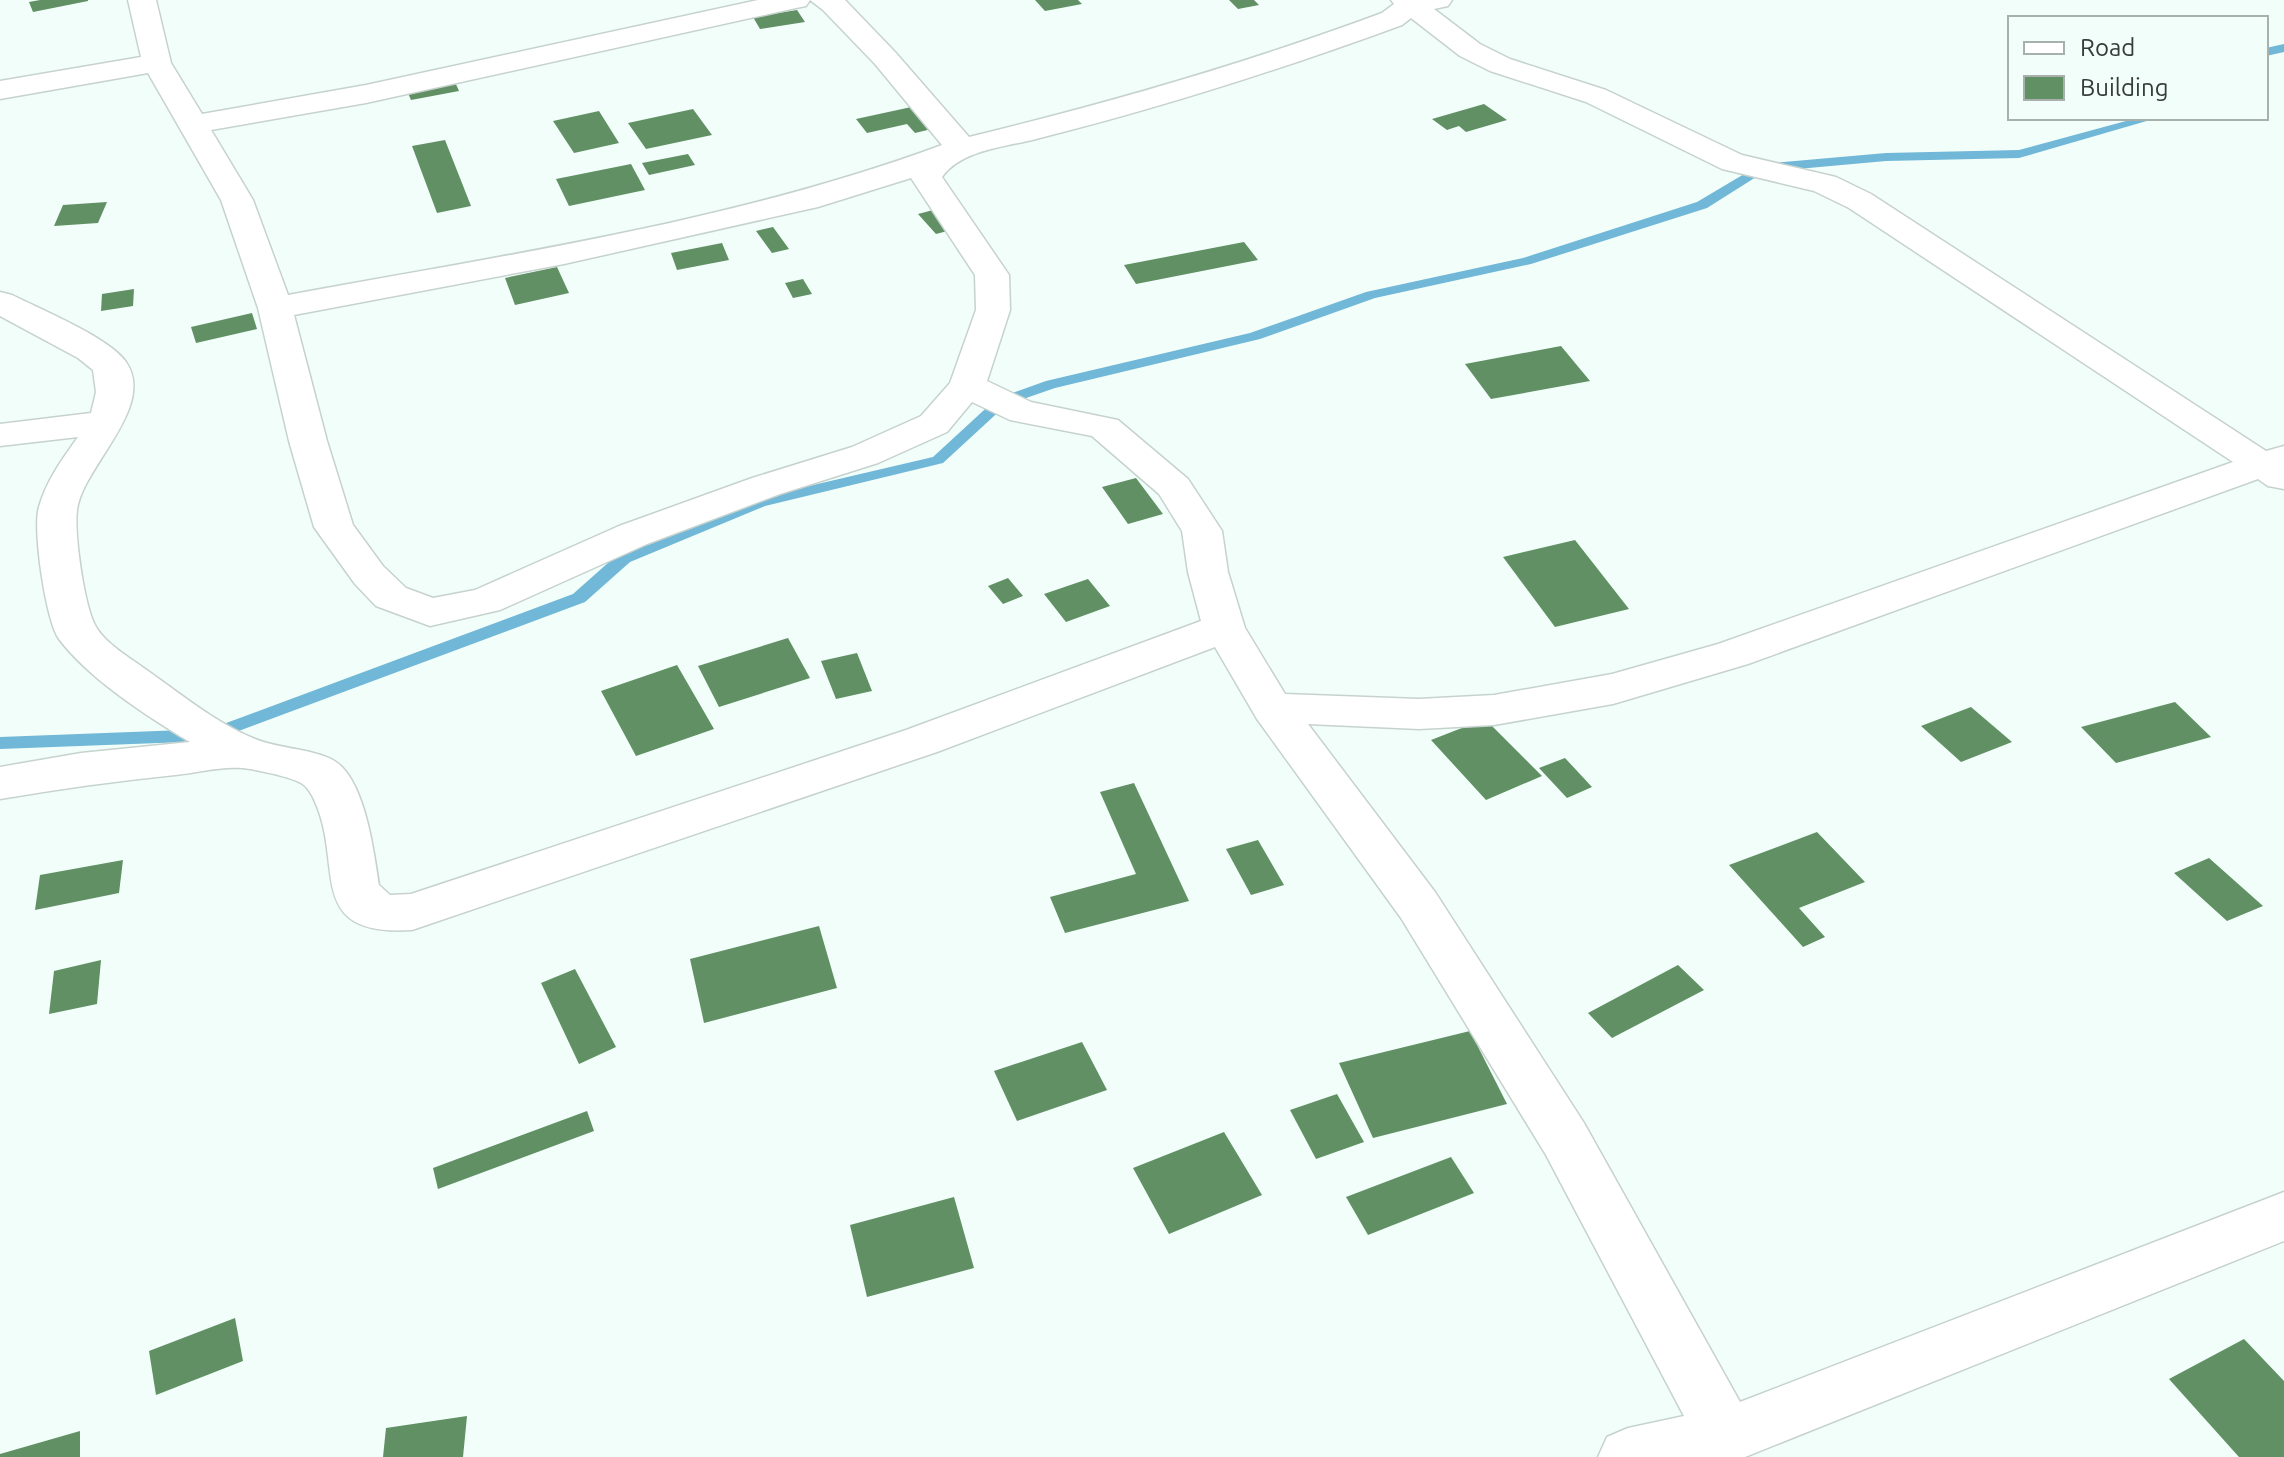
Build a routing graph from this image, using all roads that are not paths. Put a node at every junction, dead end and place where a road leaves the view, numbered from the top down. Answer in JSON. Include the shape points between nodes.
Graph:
{"nodes":[{"id":1,"x":796,"y":0,"type":"edge"},
{"id":2,"x":823,"y":0,"type":"edge"},
{"id":3,"x":153,"y":2,"type":"edge"},
{"id":4,"x":1418,"y":2,"type":"edge"},
{"id":5,"x":157,"y":63,"type":"junction"},
{"id":6,"x":0,"y":90,"type":"edge"},
{"id":7,"x":195,"y":124,"type":"junction"},
{"id":8,"x":959,"y":149,"type":"junction"},
{"id":9,"x":0,"y":302,"type":"edge"},
{"id":10,"x":275,"y":308,"type":"junction"},
{"id":11,"x":967,"y":386,"type":"junction"},
{"id":12,"x":107,"y":422,"type":"junction"},
{"id":13,"x":0,"y":435,"type":"edge"},
{"id":14,"x":2277,"y":467,"type":"edge"},
{"id":15,"x":1224,"y":628,"type":"junction"},
{"id":16,"x":1272,"y":708,"type":"junction"},
{"id":17,"x":242,"y":752,"type":"junction"},
{"id":18,"x":0,"y":783,"type":"edge"},
{"id":19,"x":2284,"y":1216,"type":"edge"},
{"id":20,"x":1726,"y":1436,"type":"junction"},
{"id":21,"x":1628,"y":1457,"type":"edge"}],
"edges":[{"from":1,"to":7,"type":"street","via":[[366,94]]},
{"from":2,"to":8,"type":"street","via":[[885,58]]},
{"from":3,"to":5,"type":"street"},
{"from":4,"to":8,"type":"street","via":[[1392,19],[1286,58]]},
{"from":4,"to":14,"type":"street","via":[[1470,50],[1500,65],[1596,96],[1733,162],[1825,184],[1860,201]]},
{"from":5,"to":6,"type":"street"},
{"from":5,"to":7,"type":"street"},
{"from":7,"to":10,"type":"street","via":[[237,200]]},
{"from":8,"to":10,"type":"street","via":[[818,197],[564,254]]},
{"from":8,"to":11,"type":"street","via":[[926,177],[992,275],[993,310]]},
{"from":9,"to":12,"type":"street","via":[[111,366],[114,392]]},
{"from":10,"to":11,"type":"street","via":[[334,527],[391,597],[430,612],[485,601],[692,513],[865,455],[934,424]]},
{"from":11,"to":15,"type":"street","via":[[1023,412],[1105,428],[1174,487],[1202,531]]},
{"from":12,"to":13,"type":"street"},
{"from":12,"to":17,"type":"street","via":[[78,463],[57,509],[62,578],[75,631],[181,717]]},
{"from":14,"to":16,"type":"street","via":[[1733,654],[1613,689],[1494,710],[1419,714]]},
{"from":15,"to":16,"type":"street"},
{"from":15,"to":17,"type":"street","via":[[1119,671],[412,912],[380,914],[356,893],[346,820],[318,771]]},
{"from":16,"to":20,"type":"street","via":[[1418,905],[1565,1139]]},
{"from":17,"to":18,"type":"street"},
{"from":19,"to":20,"type":"street"},
{"from":20,"to":21,"type":"street"}]}
